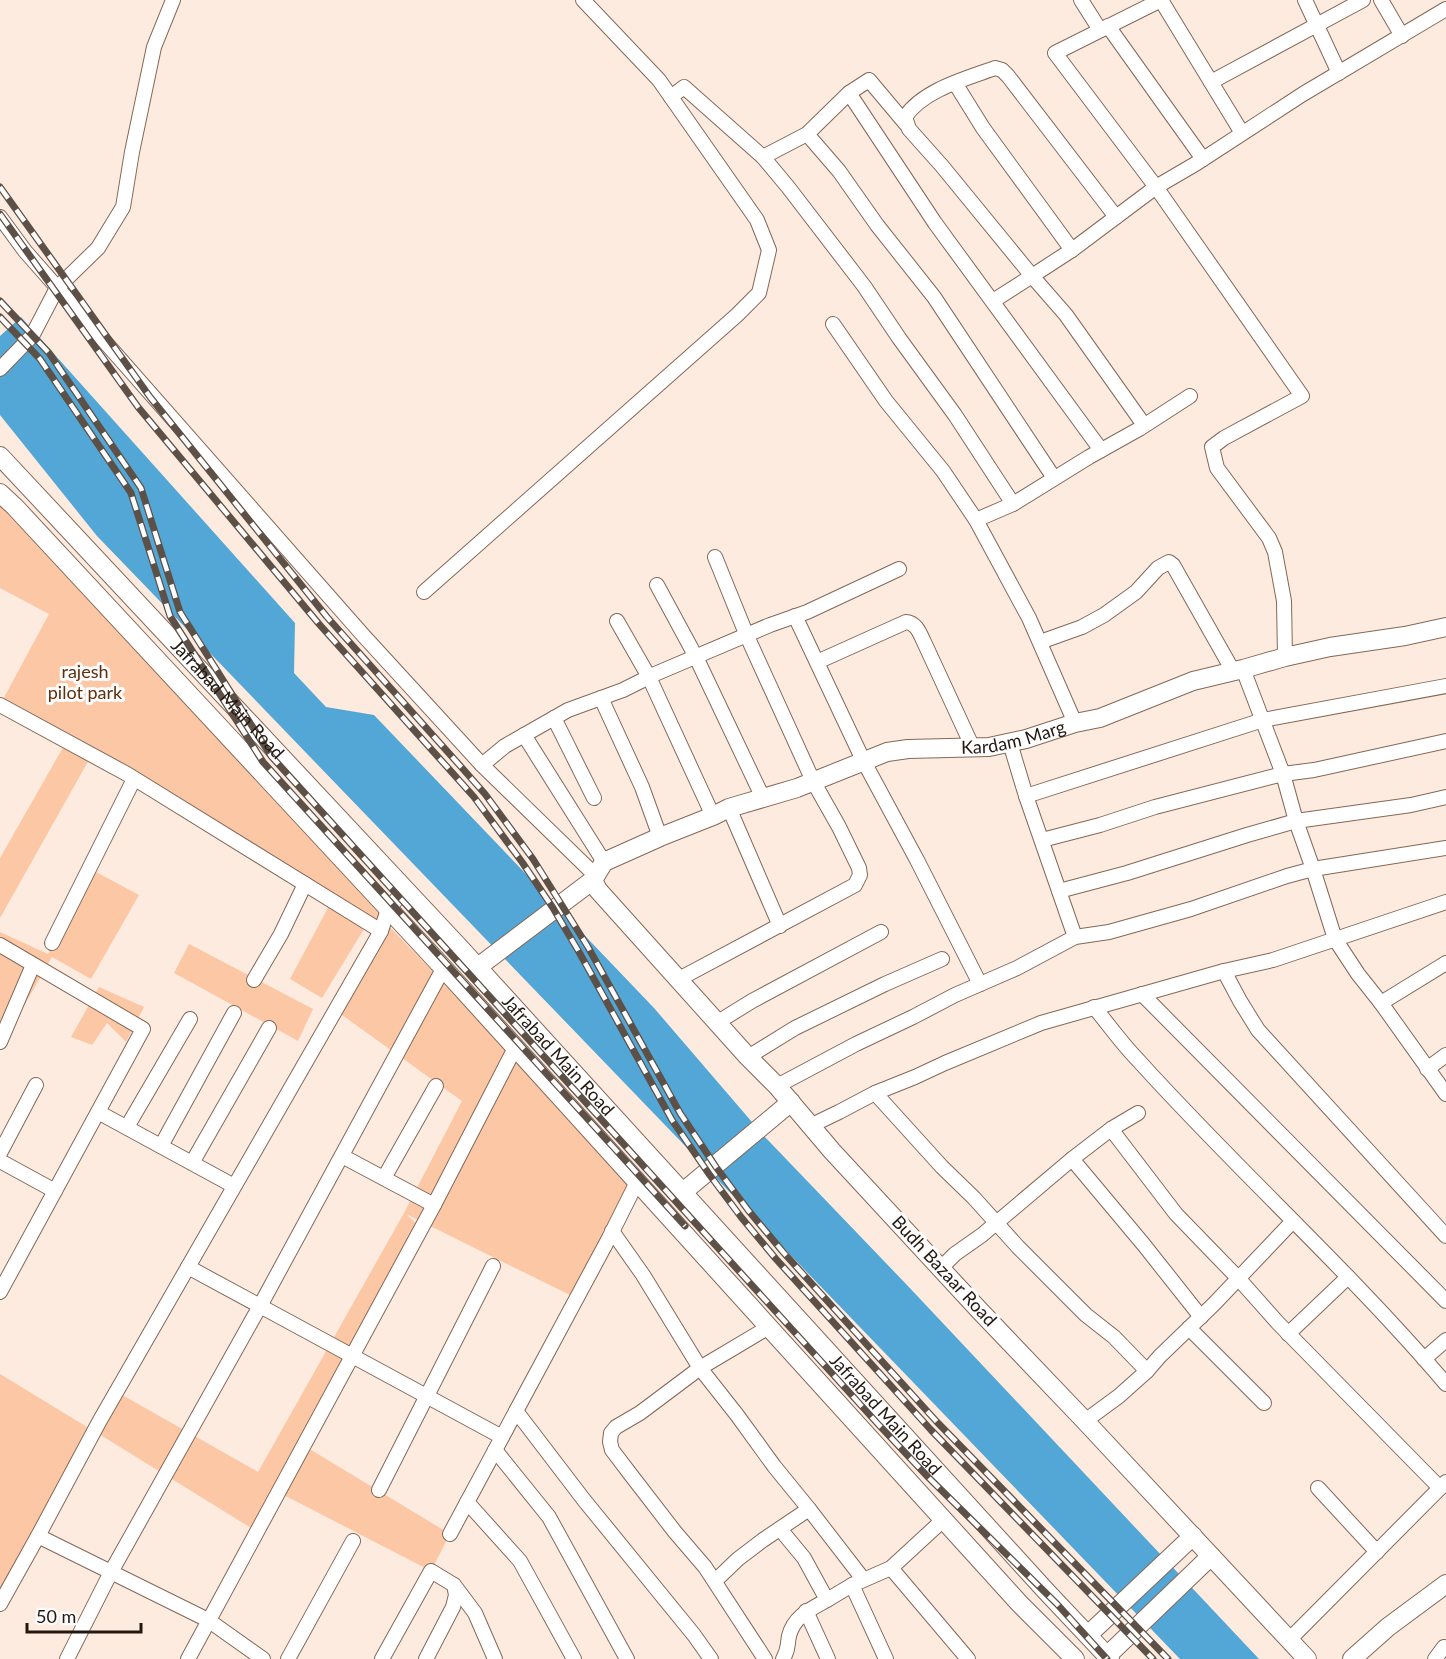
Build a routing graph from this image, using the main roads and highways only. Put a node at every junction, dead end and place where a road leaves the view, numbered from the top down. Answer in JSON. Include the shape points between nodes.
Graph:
{"nodes":[{"id":1,"x":0,"y":456,"type":"edge"},
{"id":2,"x":0,"y":493,"type":"edge"},
{"id":3,"x":1446,"y":627,"type":"edge"},
{"id":4,"x":597,"y":872,"type":"junction"},
{"id":5,"x":478,"y":967,"type":"junction"},
{"id":6,"x":790,"y":1102,"type":"junction"},
{"id":7,"x":683,"y":1192,"type":"junction"},
{"id":8,"x":1193,"y":1536,"type":"junction"},
{"id":9,"x":1211,"y":1556,"type":"junction"},
{"id":10,"x":1446,"y":1584,"type":"edge"},
{"id":11,"x":1088,"y":1635,"type":"junction"},
{"id":12,"x":1109,"y":1657,"type":"edge"},
{"id":13,"x":1075,"y":1659,"type":"edge"},
{"id":14,"x":1307,"y":1659,"type":"edge"},
{"id":15,"x":1352,"y":1659,"type":"edge"}],
"edges":[{"from":1,"to":5,"type":"main road","name":"Jafrabad Main Road"},
{"from":2,"to":13,"type":"main road","name":"Jafrabad Main Road","via":[[388,909],[1019,1603]]},
{"from":3,"to":4,"type":"main road","name":"Kardam Marg","via":[[1330,647],[1193,681],[1100,717],[1010,743],[887,752],[660,837]]},
{"from":4,"to":5,"type":"main road","name":"Kardam Marg"},
{"from":4,"to":6,"type":"main road","name":"Budh Bazaar Road","via":[[598,890]]},
{"from":5,"to":7,"type":"main road","name":"Jafrabad Main Road"},
{"from":6,"to":7,"type":"main road"},
{"from":6,"to":8,"type":"main road","name":"Budh Bazaar Road"},
{"from":7,"to":11,"type":"main road","name":"Jafrabad Main Road"},
{"from":8,"to":9,"type":"main road","name":"Budh Bazaar Road"},
{"from":8,"to":11,"type":"main road"},
{"from":9,"to":12,"type":"main road"},
{"from":9,"to":14,"type":"main road","name":"Budh Bazaar Road"},
{"from":10,"to":15,"type":"main road"},
{"from":11,"to":12,"type":"main road","name":"Jafrabad Main Road"}]}
